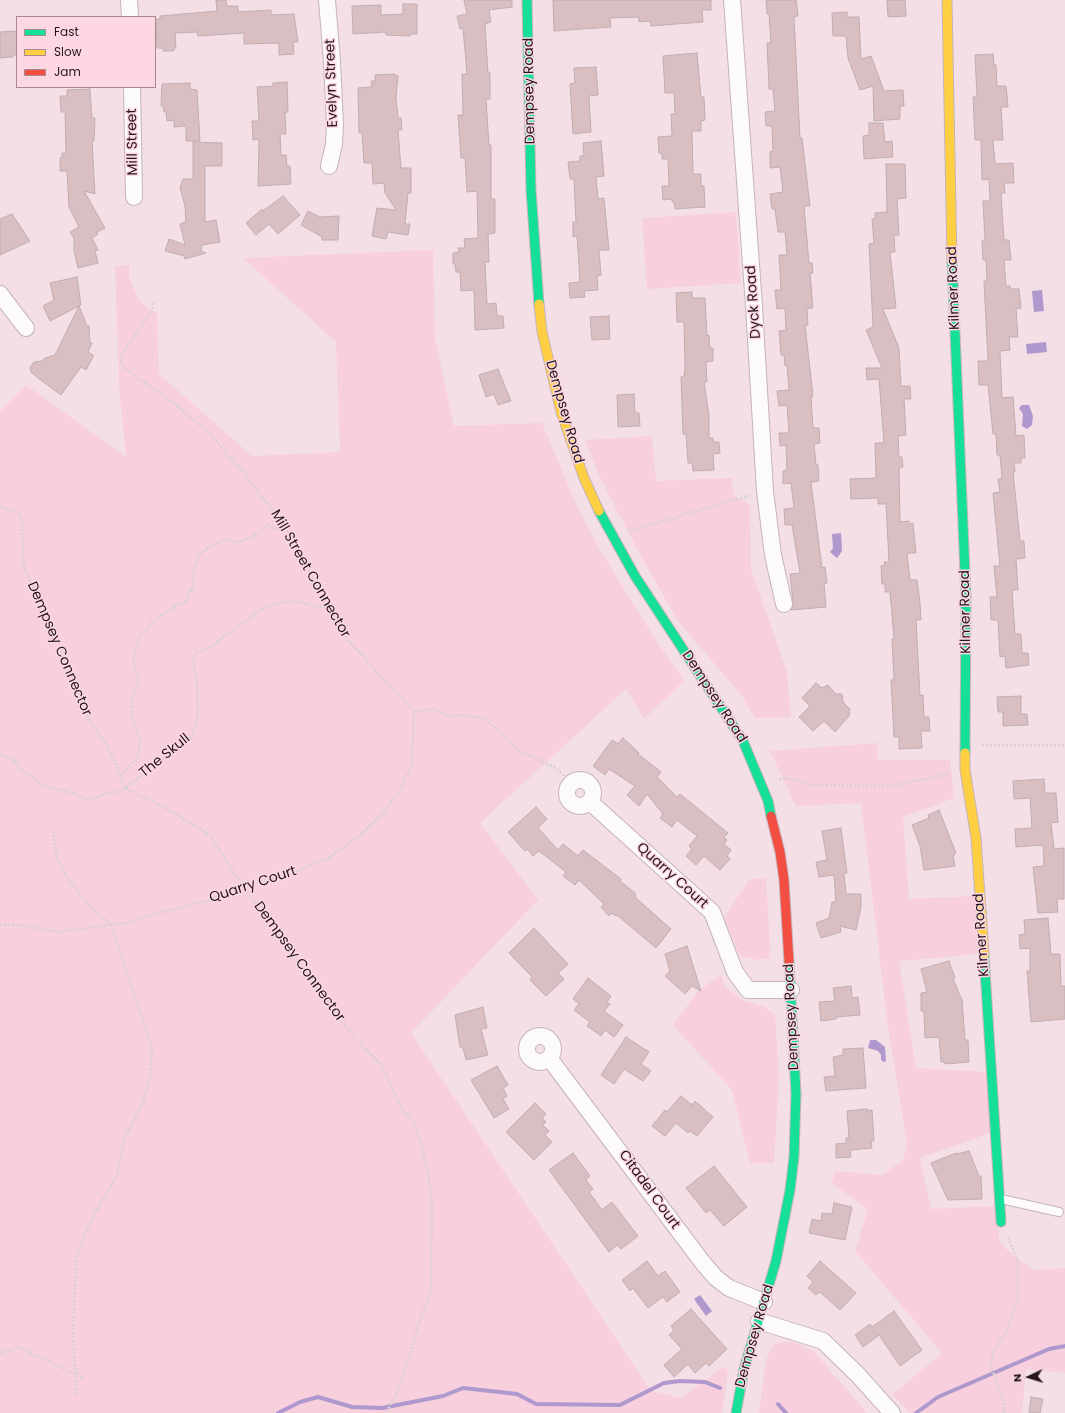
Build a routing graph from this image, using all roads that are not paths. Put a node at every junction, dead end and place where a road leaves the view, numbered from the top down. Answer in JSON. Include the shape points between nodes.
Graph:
{"nodes":[{"id":1,"x":129,"y":0,"type":"edge"},
{"id":2,"x":327,"y":0,"type":"edge"},
{"id":3,"x":527,"y":0,"type":"edge"},
{"id":4,"x":732,"y":0,"type":"edge"},
{"id":5,"x":947,"y":0,"type":"edge"},
{"id":6,"x":130,"y":16,"type":"edge"},
{"id":7,"x":132,"y":88,"type":"edge"},
{"id":8,"x":330,"y":166,"type":"dead end"},
{"id":9,"x":134,"y":197,"type":"dead end"},
{"id":10,"x":0,"y":294,"type":"edge"},
{"id":11,"x":26,"y":328,"type":"dead end"},
{"id":12,"x":784,"y":604,"type":"dead end"},
{"id":13,"x":572,"y":782,"type":"road end"},
{"id":14,"x":791,"y":990,"type":"junction"},
{"id":15,"x":549,"y":1058,"type":"dead end"},
{"id":16,"x":1001,"y":1199,"type":"junction"},
{"id":17,"x":1059,"y":1212,"type":"dead end"},
{"id":18,"x":1002,"y":1222,"type":"road end"},
{"id":19,"x":764,"y":1302,"type":"junction"},
{"id":20,"x":759,"y":1321,"type":"junction"},
{"id":21,"x":736,"y":1413,"type":"edge"},
{"id":22,"x":892,"y":1413,"type":"edge"}],
"edges":[{"from":1,"to":6,"type":"street"},
{"from":2,"to":8,"type":"street","name":"Evelyn Street","via":[[334,118],[334,144]]},
{"from":3,"to":14,"type":"street","name":"Dempsey Road","via":[[531,190],[542,332],[561,412],[595,504],[612,536],[635,576],[735,728],[756,769],[768,801],[780,852]]},
{"from":4,"to":12,"type":"street","name":"Dyck Road","via":[[765,491],[773,555]]},
{"from":5,"to":16,"type":"street","name":"Kilmer Road","via":[[953,291],[966,597],[965,770],[976,838]]},
{"from":7,"to":9,"type":"street","name":"Mill Street"},
{"from":10,"to":11,"type":"street"},
{"from":13,"to":14,"type":"street","name":"Quarry Court","via":[[567,793],[570,801],[577,806],[590,802],[712,912],[736,972],[748,990]]},
{"from":14,"to":19,"type":"street","name":"Dempsey Road","via":[[796,1094],[794,1158],[783,1231]]},
{"from":15,"to":19,"type":"street","name":"Citadel Court","via":[[716,1278],[729,1288]]},
{"from":16,"to":17,"type":"lane"},
{"from":16,"to":18,"type":"street","name":"Kilmer Road"},
{"from":19,"to":20,"type":"street","name":"Dempsey Road"},
{"from":20,"to":21,"type":"street","name":"Dempsey Road","via":[[744,1369]]},
{"from":20,"to":22,"type":"street","via":[[823,1341]]}]}
